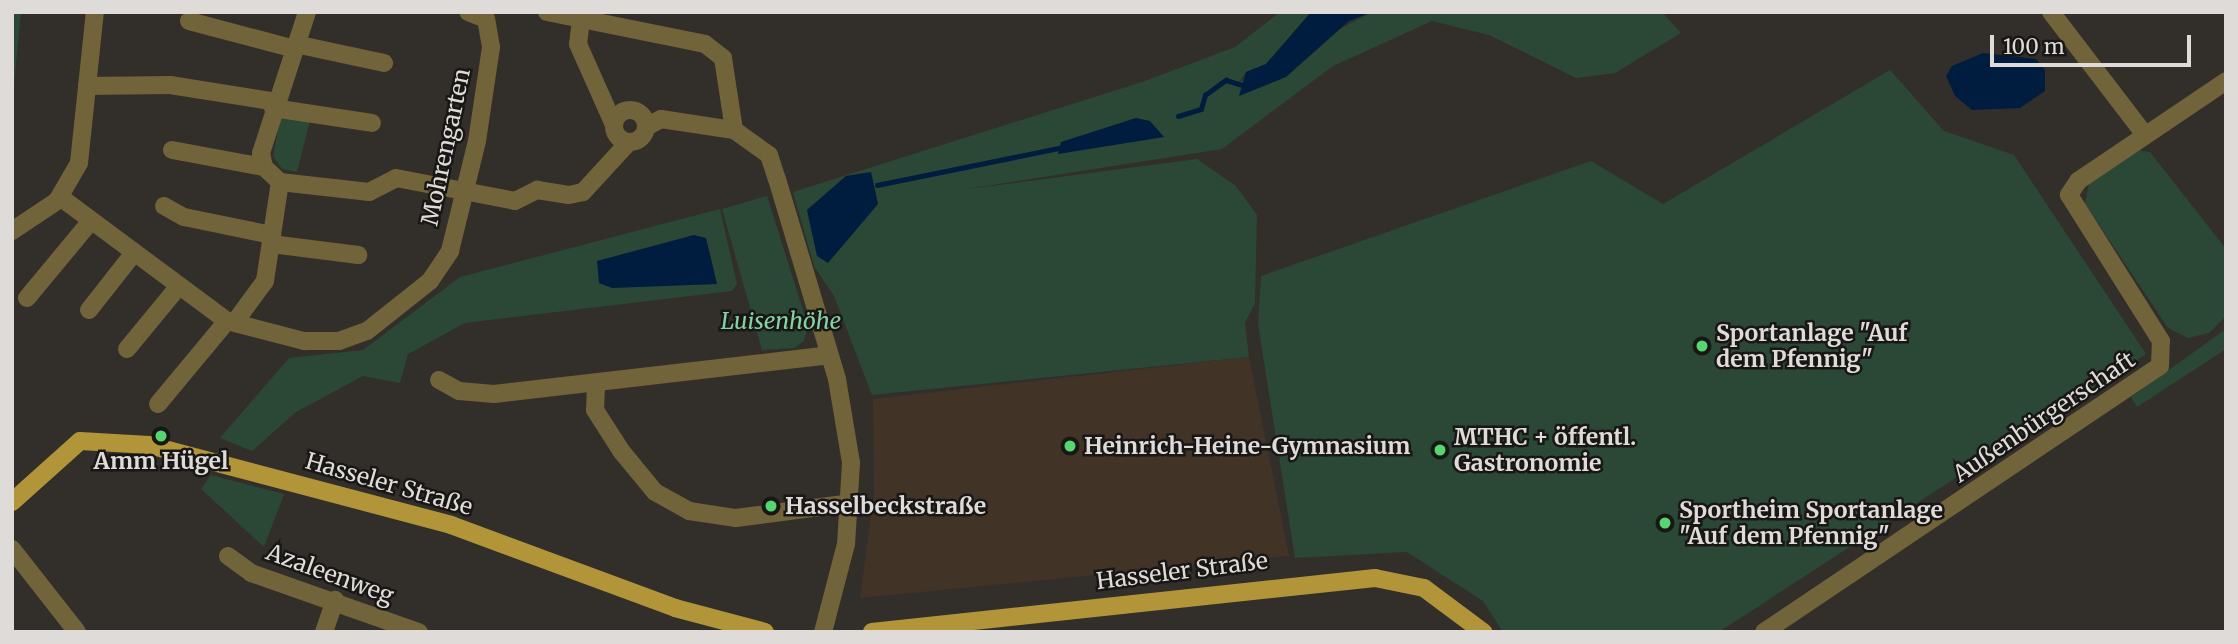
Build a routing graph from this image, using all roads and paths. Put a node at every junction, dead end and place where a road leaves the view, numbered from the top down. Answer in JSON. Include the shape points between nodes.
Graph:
{"nodes":[{"id":1,"x":95,"y":12,"type":"edge"},
{"id":2,"x":307,"y":12,"type":"edge"},
{"id":3,"x":468,"y":12,"type":"edge"},
{"id":4,"x":547,"y":12,"type":"edge"},
{"id":5,"x":2050,"y":12,"type":"edge"},
{"id":6,"x":493,"y":16,"type":"edge"},
{"id":7,"x":581,"y":20,"type":"junction"},
{"id":8,"x":189,"y":21,"type":"dead end"},
{"id":9,"x":296,"y":46,"type":"junction"},
{"id":10,"x":384,"y":63,"type":"dead end"},
{"id":11,"x":2226,"y":81,"type":"edge"},
{"id":12,"x":87,"y":86,"type":"junction"},
{"id":13,"x":275,"y":105,"type":"junction"},
{"id":14,"x":372,"y":123,"type":"dead end"},
{"id":15,"x":614,"y":125,"type":"junction"},
{"id":16,"x":646,"y":127,"type":"junction"},
{"id":17,"x":734,"y":130,"type":"junction"},
{"id":18,"x":2145,"y":135,"type":"junction"},
{"id":19,"x":629,"y":142,"type":"junction"},
{"id":20,"x":172,"y":150,"type":"dead end"},
{"id":21,"x":264,"y":167,"type":"junction"},
{"id":22,"x":280,"y":182,"type":"junction"},
{"id":23,"x":463,"y":191,"type":"junction"},
{"id":24,"x":60,"y":197,"type":"junction"},
{"id":25,"x":164,"y":206,"type":"dead end"},
{"id":26,"x":91,"y":221,"type":"junction"},
{"id":27,"x":12,"y":231,"type":"edge"},
{"id":28,"x":271,"y":239,"type":"junction"},
{"id":29,"x":133,"y":254,"type":"junction"},
{"id":30,"x":358,"y":255,"type":"dead end"},
{"id":31,"x":179,"y":286,"type":"junction"},
{"id":32,"x":27,"y":298,"type":"dead end"},
{"id":33,"x":89,"y":310,"type":"dead end"},
{"id":34,"x":232,"y":320,"type":"junction"},
{"id":35,"x":127,"y":349,"type":"dead end"},
{"id":36,"x":829,"y":355,"type":"junction"},
{"id":37,"x":439,"y":380,"type":"dead end"},
{"id":38,"x":596,"y":384,"type":"junction"},
{"id":39,"x":158,"y":404,"type":"dead end"},
{"id":40,"x":12,"y":502,"type":"edge"},
{"id":41,"x":852,"y":503,"type":"junction"},
{"id":42,"x":12,"y":549,"type":"edge"},
{"id":43,"x":228,"y":556,"type":"dead end"},
{"id":44,"x":335,"y":600,"type":"junction"},
{"id":45,"x":77,"y":632,"type":"edge"},
{"id":46,"x":324,"y":632,"type":"edge"},
{"id":47,"x":419,"y":632,"type":"edge"},
{"id":48,"x":765,"y":632,"type":"edge"},
{"id":49,"x":822,"y":632,"type":"edge"},
{"id":50,"x":872,"y":632,"type":"edge"},
{"id":51,"x":1483,"y":632,"type":"edge"},
{"id":52,"x":1764,"y":632,"type":"edge"}],
"edges":[{"from":1,"to":12,"type":"street"},
{"from":2,"to":9,"type":"street"},
{"from":3,"to":6,"type":"street","name":"Mohrengarten"},
{"from":4,"to":7,"type":"street"},
{"from":5,"to":18,"type":"street"},
{"from":6,"to":23,"type":"street","name":"Mohrengarten"},
{"from":7,"to":15,"type":"street","via":[[578,44]]},
{"from":7,"to":17,"type":"street","via":[[705,44],[723,58]]},
{"from":8,"to":9,"type":"street"},
{"from":9,"to":10,"type":"street"},
{"from":9,"to":13,"type":"street"},
{"from":11,"to":18,"type":"street","name":"Außenbürgerschaft"},
{"from":12,"to":13,"type":"street","via":[[170,85]]},
{"from":12,"to":24,"type":"street","via":[[79,163]]},
{"from":13,"to":14,"type":"street"},
{"from":13,"to":21,"type":"street","via":[[261,153]]},
{"from":15,"to":16,"type":"street","via":[[631,110]]},
{"from":15,"to":19,"type":"street"},
{"from":16,"to":17,"type":"street","via":[[661,119]]},
{"from":16,"to":19,"type":"street"},
{"from":17,"to":36,"type":"street","via":[[769,155]]},
{"from":18,"to":52,"type":"street","name":"Außenbürgerschaft","via":[[2078,181],[2069,195],[2161,341],[2160,366]]},
{"from":19,"to":23,"type":"street","via":[[583,192],[537,190],[515,201]]},
{"from":20,"to":21,"type":"street"},
{"from":21,"to":22,"type":"street"},
{"from":22,"to":23,"type":"street","via":[[369,192],[396,178]]},
{"from":22,"to":28,"type":"street"},
{"from":23,"to":34,"type":"street","name":"Mohrengarten","via":[[450,251],[430,281],[367,331],[339,341],[304,341],[271,337]]},
{"from":24,"to":26,"type":"street","name":"Mohrengarten"},
{"from":24,"to":27,"type":"street"},
{"from":25,"to":28,"type":"street","via":[[184,217]]},
{"from":26,"to":29,"type":"street","name":"Mohrengarten"},
{"from":26,"to":32,"type":"street"},
{"from":28,"to":30,"type":"street"},
{"from":28,"to":34,"type":"street","via":[[265,281]]},
{"from":29,"to":31,"type":"street","name":"Mohrengarten"},
{"from":29,"to":33,"type":"street"},
{"from":31,"to":34,"type":"street","name":"Mohrengarten"},
{"from":31,"to":35,"type":"street"},
{"from":34,"to":39,"type":"street"},
{"from":36,"to":38,"type":"street"},
{"from":36,"to":41,"type":"street","via":[[847,428]]},
{"from":37,"to":38,"type":"street","via":[[459,391],[494,394]]},
{"from":38,"to":41,"type":"street","via":[[595,410],[622,452],[655,492],[689,511],[736,518]]},
{"from":40,"to":48,"type":"main road","name":"Hasseler Straße","via":[[80,441],[149,445],[402,511],[675,608]]},
{"from":41,"to":49,"type":"street"},
{"from":42,"to":45,"type":"street"},
{"from":43,"to":44,"type":"street","name":"Azaleenweg","via":[[251,573]]},
{"from":44,"to":46,"type":"street"},
{"from":44,"to":47,"type":"street","name":"Azaleenweg"},
{"from":50,"to":51,"type":"main road","name":"Hasseler Straße","via":[[1375,578],[1423,589]]}]}
